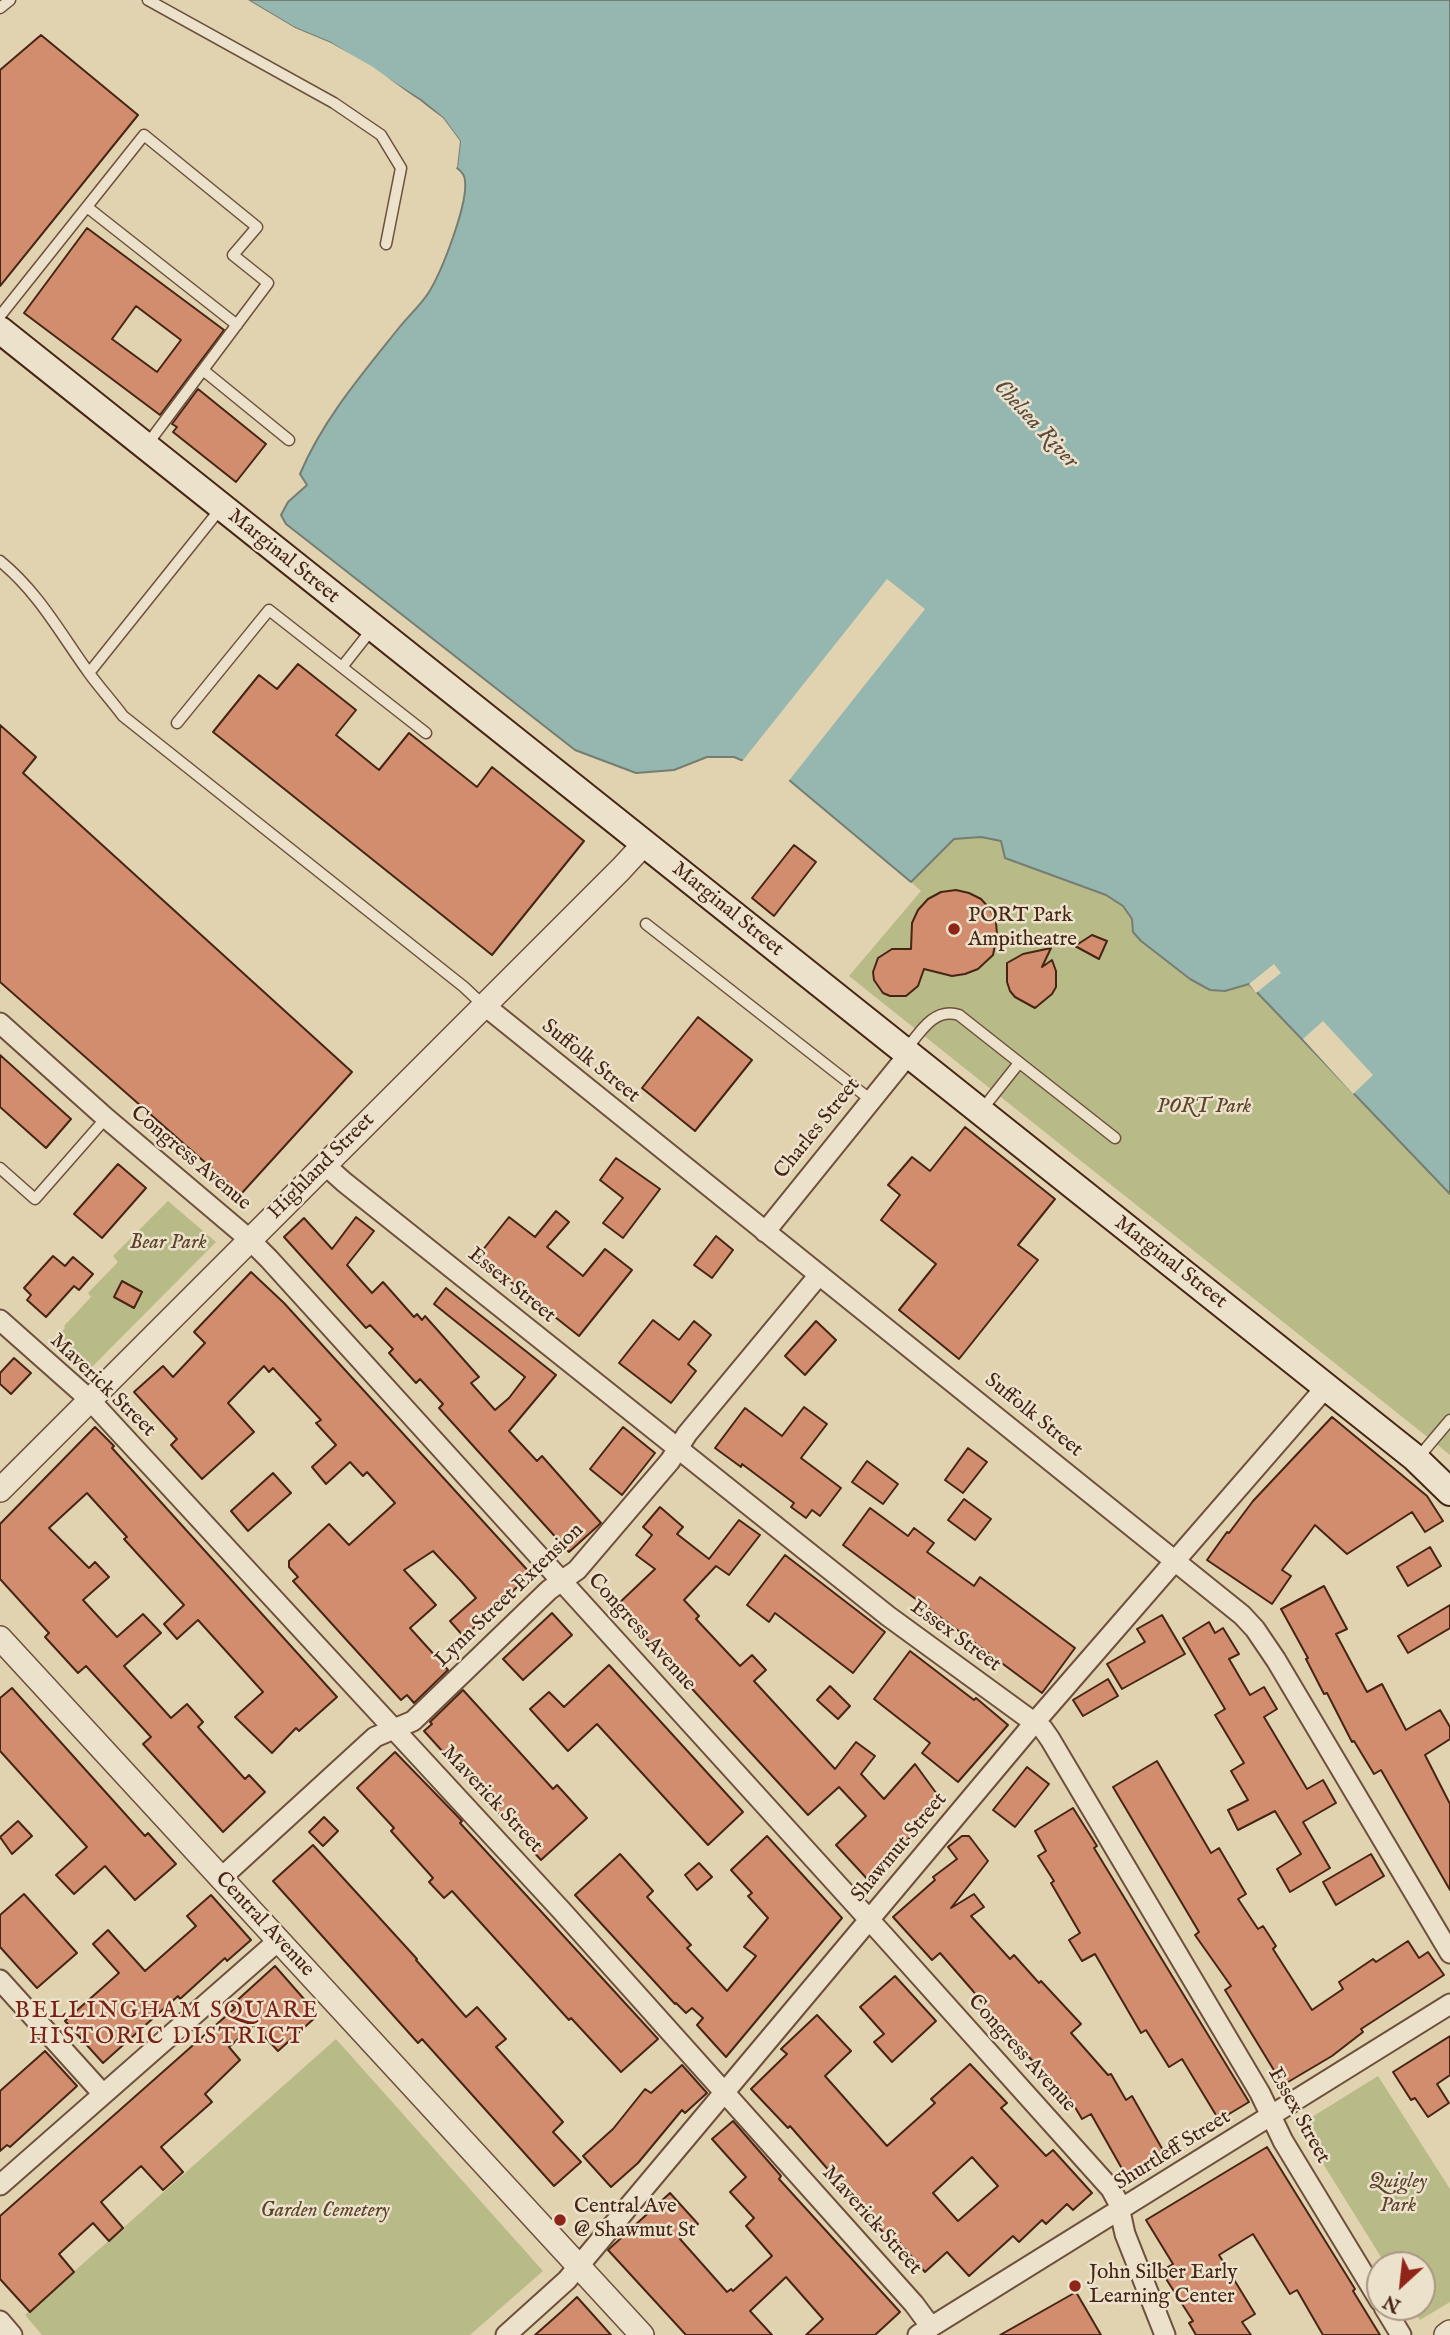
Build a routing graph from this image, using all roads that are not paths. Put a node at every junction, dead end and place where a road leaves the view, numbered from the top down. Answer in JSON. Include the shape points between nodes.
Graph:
{"nodes":[{"id":1,"x":10,"y":0,"type":"edge"},
{"id":2,"x":148,"y":0,"type":"edge"},
{"id":3,"x":0,"y":8,"type":"edge"},
{"id":4,"x":87,"y":206,"type":"junction"},
{"id":5,"x":386,"y":244,"type":"dead end"},
{"id":6,"x":0,"y":316,"type":"edge"},
{"id":7,"x":237,"y":324,"type":"junction"},
{"id":8,"x":0,"y":330,"type":"edge"},
{"id":9,"x":203,"y":370,"type":"junction"},
{"id":10,"x":289,"y":440,"type":"dead end"},
{"id":11,"x":145,"y":447,"type":"junction"},
{"id":12,"x":222,"y":508,"type":"junction"},
{"id":13,"x":0,"y":561,"type":"edge"},
{"id":14,"x":372,"y":628,"type":"junction"},
{"id":15,"x":342,"y":667,"type":"junction"},
{"id":16,"x":89,"y":673,"type":"junction"},
{"id":17,"x":177,"y":723,"type":"dead end"},
{"id":18,"x":426,"y":733,"type":"dead end"},
{"id":19,"x":644,"y":844,"type":"junction"},
{"id":20,"x":646,"y":925,"type":"dead end"},
{"id":21,"x":484,"y":1005,"type":"junction"},
{"id":22,"x":0,"y":1023,"type":"edge"},
{"id":23,"x":906,"y":1054,"type":"junction"},
{"id":24,"x":1019,"y":1063,"type":"junction"},
{"id":25,"x":871,"y":1100,"type":"junction"},
{"id":26,"x":980,"y":1112,"type":"junction"},
{"id":27,"x":106,"y":1118,"type":"junction"},
{"id":28,"x":1115,"y":1138,"type":"dead end"},
{"id":29,"x":324,"y":1164,"type":"junction"},
{"id":30,"x":0,"y":1168,"type":"edge"},
{"id":31,"x":765,"y":1232,"type":"junction"},
{"id":32,"x":249,"y":1239,"type":"junction"},
{"id":33,"x":819,"y":1275,"type":"junction"},
{"id":34,"x":0,"y":1320,"type":"edge"},
{"id":35,"x":1326,"y":1387,"type":"junction"},
{"id":36,"x":89,"y":1399,"type":"junction"},
{"id":37,"x":1450,"y":1420,"type":"edge"},
{"id":38,"x":678,"y":1449,"type":"junction"},
{"id":39,"x":1417,"y":1460,"type":"junction"},
{"id":40,"x":2,"y":1483,"type":"edge"},
{"id":41,"x":1450,"y":1492,"type":"edge"},
{"id":42,"x":1175,"y":1560,"type":"junction"},
{"id":43,"x":563,"y":1581,"type":"junction"},
{"id":44,"x":0,"y":1638,"type":"edge"},
{"id":45,"x":1035,"y":1722,"type":"junction"},
{"id":46,"x":394,"y":1729,"type":"junction"},
{"id":47,"x":221,"y":1878,"type":"junction"},
{"id":48,"x":870,"y":1920,"type":"junction"},
{"id":49,"x":279,"y":1940,"type":"junction"},
{"id":50,"x":1450,"y":1953,"type":"edge"},
{"id":51,"x":0,"y":1980,"type":"edge"},
{"id":52,"x":1450,"y":2004,"type":"edge"},
{"id":53,"x":724,"y":2092,"type":"junction"},
{"id":54,"x":103,"y":2094,"type":"junction"},
{"id":55,"x":1272,"y":2116,"type":"junction"},
{"id":56,"x":0,"y":2185,"type":"edge"},
{"id":57,"x":1120,"y":2210,"type":"junction"},
{"id":58,"x":579,"y":2266,"type":"junction"},
{"id":59,"x":1366,"y":2278,"type":"edge"},
{"id":60,"x":0,"y":2322,"type":"edge"},
{"id":61,"x":925,"y":2331,"type":"edge"},
{"id":62,"x":12,"y":2335,"type":"edge"},
{"id":63,"x":506,"y":2335,"type":"edge"},
{"id":64,"x":642,"y":2335,"type":"edge"},
{"id":65,"x":1165,"y":2335,"type":"edge"}],
"edges":[{"from":1,"to":3,"type":"lane"},
{"from":2,"to":5,"type":"lane","via":[[334,103],[380,135],[401,168]]},
{"from":4,"to":6,"type":"lane"},
{"from":4,"to":7,"type":"lane"},
{"from":4,"to":7,"type":"lane","via":[[144,135],[257,227],[233,255],[268,284]]},
{"from":7,"to":9,"type":"lane"},
{"from":8,"to":11,"type":"main road","name":"Marginal Street"},
{"from":9,"to":10,"type":"lane"},
{"from":9,"to":11,"type":"lane"},
{"from":11,"to":12,"type":"main road","name":"Marginal Street"},
{"from":12,"to":14,"type":"main road","name":"Marginal Street"},
{"from":12,"to":16,"type":"lane"},
{"from":13,"to":16,"type":"lane","via":[[54,620]]},
{"from":14,"to":15,"type":"lane"},
{"from":14,"to":19,"type":"main road","name":"Marginal Street"},
{"from":15,"to":17,"type":"lane","via":[[269,610]]},
{"from":15,"to":18,"type":"lane"},
{"from":16,"to":21,"type":"lane","via":[[123,716]]},
{"from":19,"to":21,"type":"street","name":"Highland Street"},
{"from":19,"to":23,"type":"main road","name":"Marginal Street"},
{"from":20,"to":25,"type":"lane"},
{"from":21,"to":29,"type":"street","name":"Highland Street"},
{"from":21,"to":31,"type":"street","name":"Suffolk Street"},
{"from":22,"to":27,"type":"street","name":"Congress Avenue"},
{"from":23,"to":24,"type":"lane","via":[[931,1020],[951,1013]]},
{"from":23,"to":25,"type":"street","name":"Charles Street"},
{"from":23,"to":26,"type":"main road","name":"Marginal Street"},
{"from":24,"to":26,"type":"lane"},
{"from":24,"to":28,"type":"lane"},
{"from":25,"to":31,"type":"street","name":"Charles Street"},
{"from":26,"to":35,"type":"main road","name":"Marginal Street"},
{"from":27,"to":30,"type":"lane","via":[[34,1199]]},
{"from":27,"to":32,"type":"street","name":"Congress Avenue"},
{"from":29,"to":32,"type":"street","name":"Highland Street"},
{"from":29,"to":38,"type":"street","name":"Essex Street"},
{"from":31,"to":33,"type":"street","name":"Suffolk Street"},
{"from":32,"to":36,"type":"street","name":"Highland Street"},
{"from":32,"to":43,"type":"street","name":"Congress Avenue"},
{"from":33,"to":38,"type":"street","name":"Lynn Street Extension"},
{"from":33,"to":42,"type":"street","name":"Suffolk Street"},
{"from":34,"to":36,"type":"street","name":"Maverick Street"},
{"from":35,"to":39,"type":"main road","name":"Marginal Street"},
{"from":35,"to":42,"type":"street","name":"Shawmut Street"},
{"from":36,"to":40,"type":"street","name":"Highland Street"},
{"from":36,"to":46,"type":"street","name":"Maverick Street"},
{"from":37,"to":39,"type":"lane"},
{"from":38,"to":43,"type":"street","name":"Lynn Street Extension"},
{"from":38,"to":45,"type":"street","name":"Essex Street","via":[[888,1616]]},
{"from":39,"to":41,"type":"main road","name":"Marginal Street"},
{"from":42,"to":45,"type":"street","name":"Shawmut Street"},
{"from":42,"to":50,"type":"street","name":"Suffolk Street","via":[[1227,1601],[1266,1644]]},
{"from":43,"to":46,"type":"street","name":"Lynn Street Extension","via":[[413,1721]]},
{"from":43,"to":48,"type":"street","name":"Congress Avenue"},
{"from":44,"to":47,"type":"street","name":"Central Avenue"},
{"from":45,"to":48,"type":"street","name":"Shawmut Street"},
{"from":45,"to":55,"type":"street","name":"Essex Street","via":[[1050,1739]]},
{"from":46,"to":47,"type":"street","name":"Lynn Street Extension","via":[[375,1737]]},
{"from":46,"to":53,"type":"street","name":"Maverick Street"},
{"from":47,"to":49,"type":"street","name":"Central Avenue"},
{"from":48,"to":53,"type":"street","name":"Shawmut Street"},
{"from":48,"to":57,"type":"street","name":"Congress Avenue","via":[[1111,2189]]},
{"from":49,"to":54,"type":"street"},
{"from":49,"to":58,"type":"street","name":"Central Avenue"},
{"from":51,"to":54,"type":"street"},
{"from":52,"to":55,"type":"street","name":"Shurtleff Street"},
{"from":53,"to":58,"type":"street","name":"Shawmut Street"},
{"from":53,"to":61,"type":"street","name":"Maverick Street","via":[[915,2304]]},
{"from":54,"to":56,"type":"street"},
{"from":55,"to":57,"type":"street","name":"Shurtleff Street"},
{"from":55,"to":59,"type":"street","name":"Essex Street"},
{"from":57,"to":61,"type":"street","name":"Shurtleff Street"},
{"from":57,"to":65,"type":"street","name":"Congress Avenue"},
{"from":58,"to":63,"type":"street","name":"Shawmut Street"},
{"from":58,"to":64,"type":"street","name":"Central Avenue"},
{"from":60,"to":62,"type":"street"}]}
